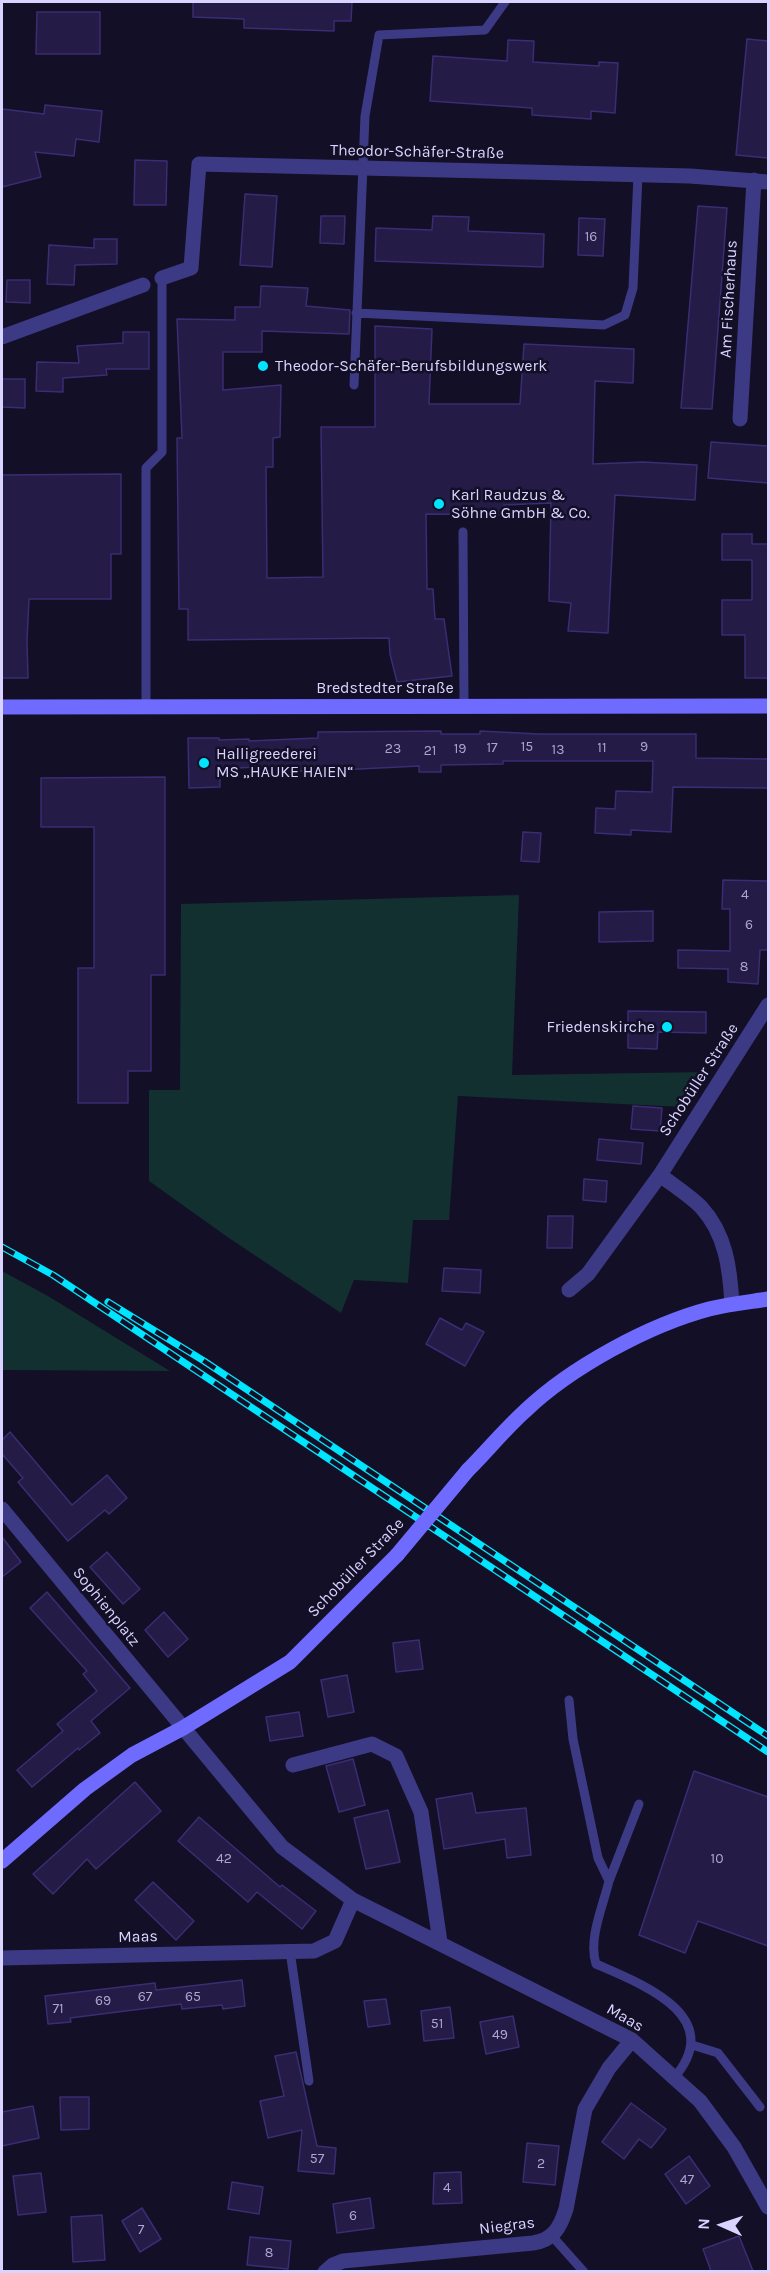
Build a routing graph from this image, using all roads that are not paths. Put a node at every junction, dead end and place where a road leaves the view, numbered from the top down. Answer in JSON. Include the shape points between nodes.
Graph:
{"nodes":[{"id":1,"x":506,"y":2,"type":"edge"},
{"id":2,"x":363,"y":168,"type":"junction"},
{"id":3,"x":638,"y":175,"type":"junction"},
{"id":4,"x":761,"y":181,"type":"edge"},
{"id":5,"x":162,"y":278,"type":"joint"},
{"id":6,"x":143,"y":285,"type":"dead end"},
{"id":7,"x":356,"y":313,"type":"junction"},
{"id":8,"x":2,"y":337,"type":"edge"},
{"id":9,"x":354,"y":385,"type":"dead end"},
{"id":10,"x":740,"y":419,"type":"dead end"},
{"id":11,"x":463,"y":532,"type":"dead end"},
{"id":12,"x":2,"y":706,"type":"edge"},
{"id":13,"x":146,"y":706,"type":"junction"},
{"id":14,"x":464,"y":706,"type":"junction"},
{"id":15,"x":768,"y":706,"type":"edge"},
{"id":16,"x":768,"y":1005,"type":"edge"},
{"id":17,"x":660,"y":1175,"type":"junction"},
{"id":18,"x":569,"y":1290,"type":"dead end"},
{"id":19,"x":768,"y":1299,"type":"edge"},
{"id":20,"x":732,"y":1304,"type":"junction"},
{"id":21,"x":2,"y":1509,"type":"edge"},
{"id":22,"x":569,"y":1700,"type":"dead end"},
{"id":23,"x":183,"y":1728,"type":"junction"},
{"id":24,"x":293,"y":1765,"type":"dead end"},
{"id":25,"x":639,"y":1804,"type":"dead end"},
{"id":26,"x":2,"y":1861,"type":"edge"},
{"id":27,"x":609,"y":1881,"type":"junction"},
{"id":28,"x":353,"y":1900,"type":"junction"},
{"id":29,"x":440,"y":1942,"type":"junction"},
{"id":30,"x":290,"y":1951,"type":"junction"},
{"id":31,"x":2,"y":1958,"type":"edge"},
{"id":32,"x":632,"y":2040,"type":"junction"},
{"id":33,"x":692,"y":2045,"type":"junction"},
{"id":34,"x":674,"y":2078,"type":"junction"},
{"id":35,"x":309,"y":2081,"type":"dead end"},
{"id":36,"x":760,"y":2107,"type":"dead end"},
{"id":37,"x":768,"y":2207,"type":"edge"},
{"id":38,"x":552,"y":2236,"type":"junction"},
{"id":39,"x":325,"y":2271,"type":"edge"},
{"id":40,"x":584,"y":2271,"type":"edge"}],
"edges":[{"from":1,"to":2,"type":"lane","via":[[485,30],[379,35],[365,116]]},
{"from":2,"to":3,"type":"street","name":"Theodor-Schäfer-Straße"},
{"from":2,"to":5,"type":"street","name":"Theodor-Schäfer-Straße","via":[[199,164],[191,268]]},
{"from":2,"to":7,"type":"lane"},
{"from":3,"to":4,"type":"street","name":"Theodor-Schäfer-Straße"},
{"from":3,"to":7,"type":"lane","via":[[633,288],[625,315],[604,325]]},
{"from":4,"to":10,"type":"street","name":"Am Fischerhaus"},
{"from":5,"to":13,"type":"lane","via":[[162,452],[146,468]]},
{"from":6,"to":8,"type":"street"},
{"from":7,"to":9,"type":"lane"},
{"from":11,"to":14,"type":"lane"},
{"from":12,"to":13,"type":"main road","name":"Bredstedter Straße"},
{"from":13,"to":14,"type":"main road","name":"Bredstedter Straße"},
{"from":14,"to":15,"type":"main road","name":"Bredstedter Straße"},
{"from":16,"to":17,"type":"street","name":"Schobüller Straße"},
{"from":17,"to":18,"type":"street","name":"Schobüller Straße","via":[[588,1274]]},
{"from":17,"to":20,"type":"street","via":[[701,1207],[717,1230],[729,1264]]},
{"from":19,"to":20,"type":"main road","name":"Schobüller Straße"},
{"from":20,"to":23,"type":"main road","name":"Schobüller Straße","bridge":true,"via":[[660,1328],[579,1368],[526,1410],[468,1470],[397,1555],[290,1662]]},
{"from":21,"to":23,"type":"street","name":"Sophienplatz"},
{"from":22,"to":27,"type":"lane","via":[[598,1858]]},
{"from":23,"to":26,"type":"main road","name":"Schobüller Straße","via":[[132,1755],[85,1789]]},
{"from":23,"to":28,"type":"street","name":"Maas","via":[[282,1847]]},
{"from":24,"to":29,"type":"street","via":[[372,1744],[396,1756],[421,1812]]},
{"from":25,"to":27,"type":"lane"},
{"from":27,"to":33,"type":"lane","via":[[594,1940],[596,1964],[650,1988],[673,2004],[688,2027]]},
{"from":28,"to":29,"type":"street","name":"Maas"},
{"from":28,"to":30,"type":"street","name":"Maas","via":[[335,1941],[314,1951]]},
{"from":29,"to":32,"type":"street","name":"Maas"},
{"from":30,"to":31,"type":"street","name":"Maas"},
{"from":30,"to":35,"type":"lane"},
{"from":32,"to":34,"type":"street","name":"Maas"},
{"from":32,"to":38,"type":"street","name":"Niegras","via":[[609,2068],[585,2109],[566,2209]]},
{"from":33,"to":34,"type":"lane","via":[[684,2067]]},
{"from":33,"to":36,"type":"lane","via":[[718,2054]]},
{"from":34,"to":37,"type":"street","name":"Maas","via":[[714,2118]]},
{"from":38,"to":39,"type":"street","name":"Niegras","via":[[533,2243],[343,2261]]},
{"from":38,"to":40,"type":"lane"}]}
